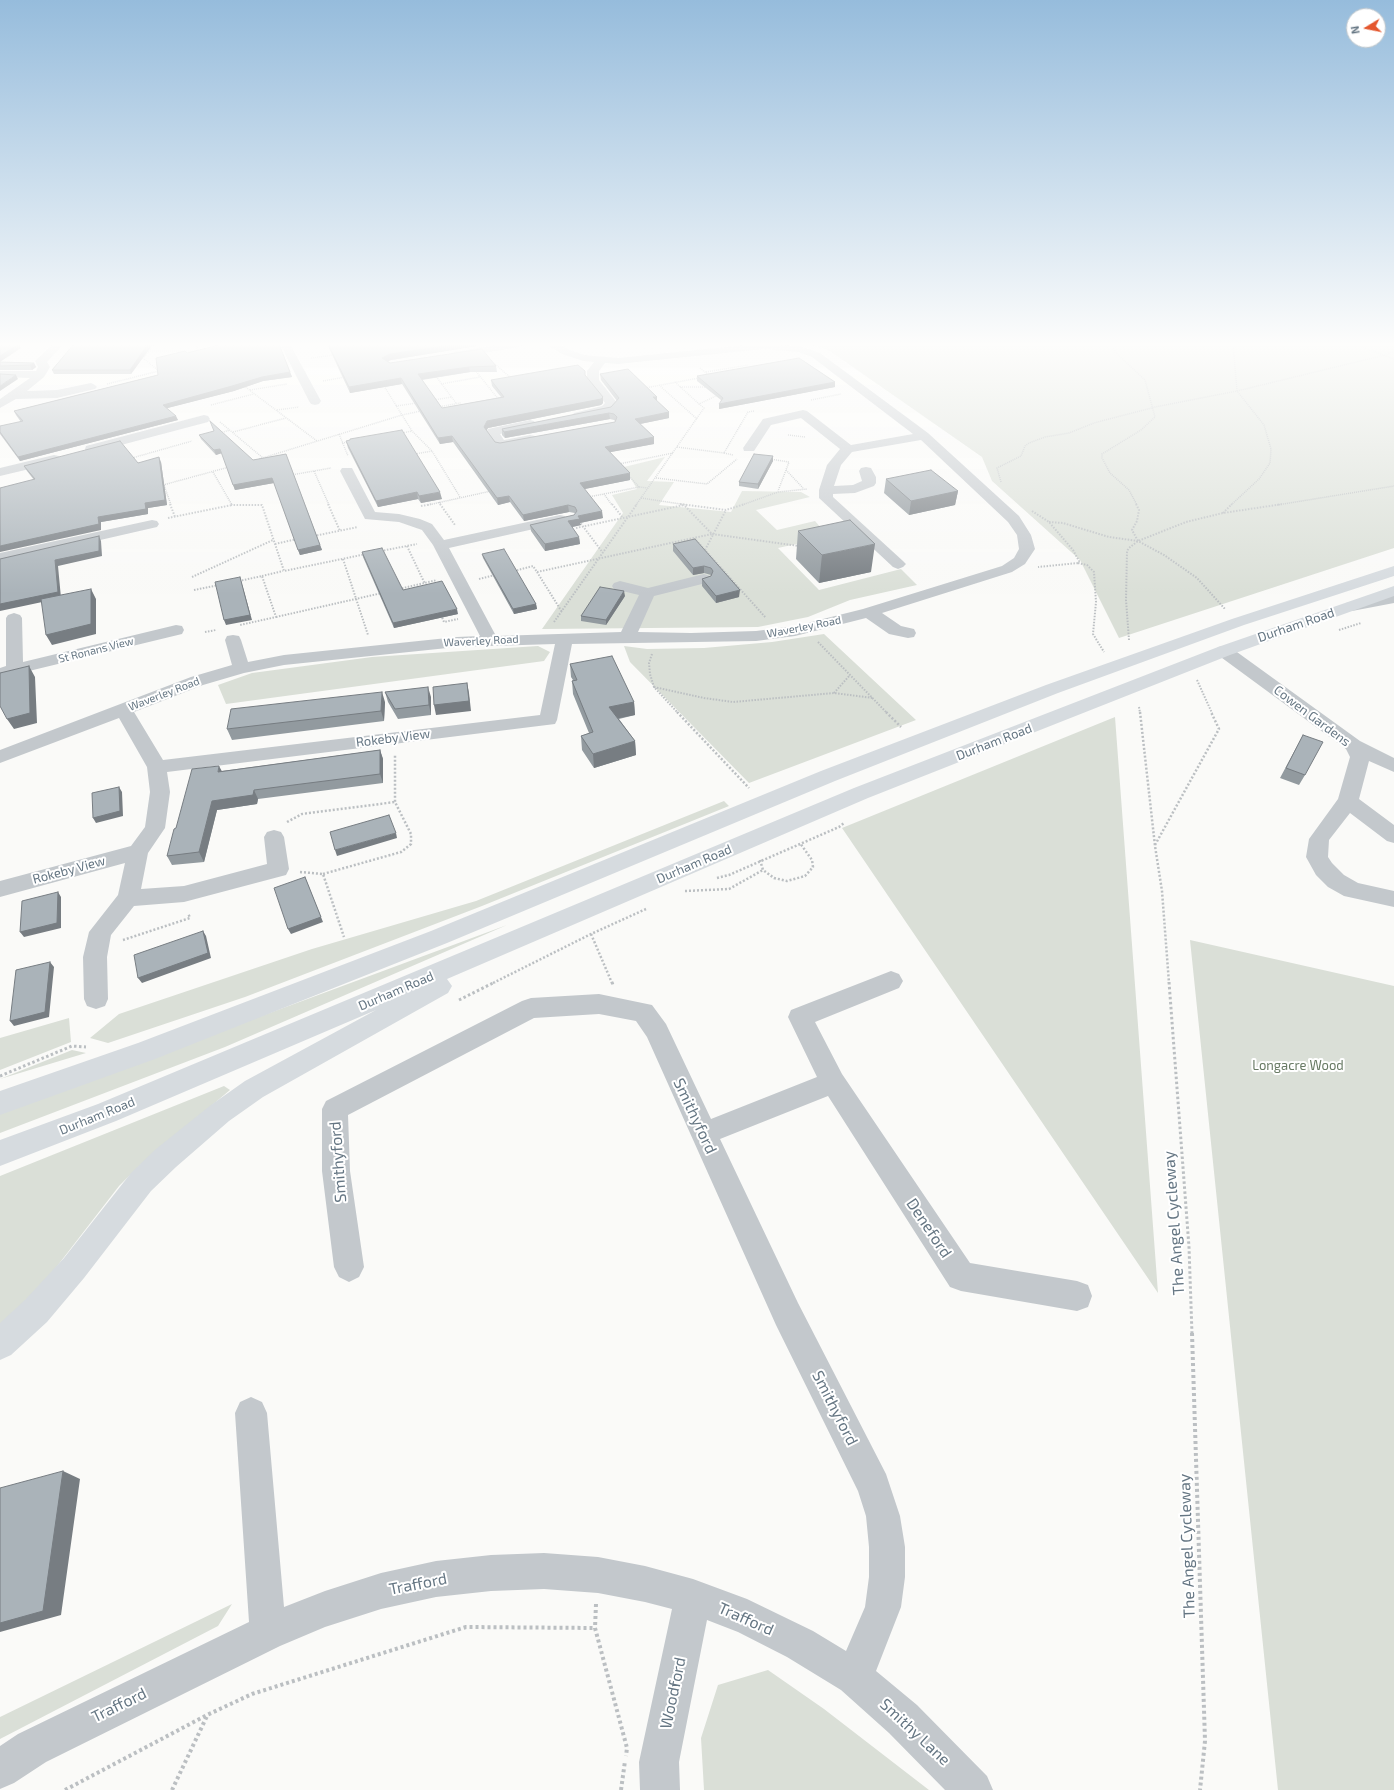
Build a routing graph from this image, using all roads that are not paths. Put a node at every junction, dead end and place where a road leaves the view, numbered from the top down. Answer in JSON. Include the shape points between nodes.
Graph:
{"nodes":[{"id":1,"x":172,"y":428,"type":"edge"},
{"id":2,"x":515,"y":428,"type":"edge"},
{"id":3,"x":763,"y":428,"type":"edge"},
{"id":4,"x":819,"y":428,"type":"edge"},
{"id":5,"x":913,"y":428,"type":"edge"},
{"id":6,"x":541,"y":436,"type":"edge"},
{"id":7,"x":924,"y":436,"type":"junction"},
{"id":8,"x":848,"y":450,"type":"junction"},
{"id":9,"x":82,"y":452,"type":"edge"},
{"id":10,"x":745,"y":452,"type":"road end"},
{"id":11,"x":68,"y":456,"type":"edge"},
{"id":12,"x":348,"y":464,"type":"road end"},
{"id":13,"x":866,"y":471,"type":"dead end"},
{"id":14,"x":0,"y":472,"type":"edge"},
{"id":15,"x":826,"y":490,"type":"junction"},
{"id":16,"x":569,"y":518,"type":"edge"},
{"id":17,"x":152,"y":524,"type":"road end"},
{"id":18,"x":439,"y":542,"type":"junction"},
{"id":19,"x":0,"y":558,"type":"edge"},
{"id":20,"x":898,"y":564,"type":"dead end"},
{"id":21,"x":1394,"y":571,"type":"edge"},
{"id":22,"x":704,"y":579,"type":"edge"},
{"id":23,"x":620,"y":586,"type":"dead end"},
{"id":24,"x":1394,"y":591,"type":"edge"},
{"id":25,"x":648,"y":593,"type":"junction"},
{"id":26,"x":1394,"y":598,"type":"edge"},
{"id":27,"x":1346,"y":608,"type":"junction"},
{"id":28,"x":869,"y":612,"type":"junction"},
{"id":29,"x":14,"y":618,"type":"dead end"},
{"id":30,"x":176,"y":630,"type":"dead end"},
{"id":31,"x":233,"y":633,"type":"road end"},
{"id":32,"x":908,"y":634,"type":"dead end"},
{"id":33,"x":627,"y":637,"type":"junction"},
{"id":34,"x":565,"y":639,"type":"junction"},
{"id":35,"x":490,"y":640,"type":"junction"},
{"id":36,"x":1224,"y":651,"type":"junction"},
{"id":37,"x":241,"y":668,"type":"junction"},
{"id":38,"x":8,"y":672,"type":"edge"},
{"id":39,"x":124,"y":710,"type":"junction"},
{"id":40,"x":1353,"y":745,"type":"junction"},
{"id":41,"x":0,"y":757,"type":"edge"},
{"id":42,"x":1394,"y":766,"type":"edge"},
{"id":43,"x":157,"y":767,"type":"junction"},
{"id":44,"x":1348,"y":801,"type":"junction"},
{"id":45,"x":1394,"y":836,"type":"edge"},
{"id":46,"x":274,"y":837,"type":"road end"},
{"id":47,"x":138,"y":852,"type":"junction"},
{"id":48,"x":0,"y":889,"type":"edge"},
{"id":49,"x":128,"y":898,"type":"junction"},
{"id":50,"x":1394,"y":899,"type":"edge"},
{"id":51,"x":539,"y":931,"type":"junction"},
{"id":52,"x":890,"y":981,"type":"dead end"},
{"id":53,"x":96,"y":999,"type":"dead end"},
{"id":54,"x":833,"y":1082,"type":"junction"},
{"id":55,"x":0,"y":1103,"type":"edge"},
{"id":56,"x":703,"y":1134,"type":"junction"},
{"id":57,"x":0,"y":1153,"type":"edge"},
{"id":58,"x":349,"y":1267,"type":"dead end"},
{"id":59,"x":1077,"y":1296,"type":"dead end"},
{"id":60,"x":0,"y":1344,"type":"edge"},
{"id":61,"x":251,"y":1413,"type":"dead end"},
{"id":62,"x":693,"y":1597,"type":"junction"},
{"id":63,"x":268,"y":1632,"type":"junction"},
{"id":64,"x":854,"y":1677,"type":"junction"},
{"id":65,"x":0,"y":1769,"type":"edge"},
{"id":66,"x":660,"y":1790,"type":"edge"},
{"id":67,"x":973,"y":1790,"type":"edge"}],
"edges":[{"from":1,"to":9,"type":"street"},
{"from":2,"to":6,"type":"street","via":[[492,432],[501,444]]},
{"from":3,"to":10,"type":"street"},
{"from":4,"to":8,"type":"street"},
{"from":5,"to":7,"type":"street","name":"Waverley Road"},
{"from":7,"to":8,"type":"street"},
{"from":7,"to":28,"type":"street","name":"Waverley Road","via":[[1014,519],[1024,535],[1027,548],[1020,561],[1007,569]]},
{"from":8,"to":15,"type":"street","via":[[834,465]]},
{"from":11,"to":14,"type":"street"},
{"from":12,"to":18,"type":"street","via":[[370,516],[415,522],[427,527]]},
{"from":13,"to":15,"type":"street","via":[[870,477],[869,483],[855,489]]},
{"from":15,"to":20,"type":"street","via":[[826,498]]},
{"from":16,"to":18,"type":"street"},
{"from":17,"to":19,"type":"street"},
{"from":18,"to":35,"type":"street"},
{"from":21,"to":55,"type":"main road","name":"Durham Road","via":[[1238,622],[1052,689],[828,776],[432,940],[146,1051]]},
{"from":22,"to":25,"type":"street"},
{"from":23,"to":25,"type":"street"},
{"from":24,"to":27,"type":"main road","name":"Durham Road"},
{"from":25,"to":33,"type":"street"},
{"from":26,"to":27,"type":"street"},
{"from":27,"to":36,"type":"main road","name":"Durham Road"},
{"from":28,"to":32,"type":"street","via":[[895,630]]},
{"from":28,"to":33,"type":"street","name":"Waverley Road","via":[[806,629],[756,636]]},
{"from":29,"to":38,"type":"street","name":"St Ronans View"},
{"from":30,"to":38,"type":"street","name":"St Ronans View"},
{"from":31,"to":37,"type":"street"},
{"from":33,"to":34,"type":"street","name":"Waverley Road"},
{"from":34,"to":35,"type":"street","name":"Waverley Road"},
{"from":34,"to":43,"type":"street","name":"Rokeby View","via":[[548,720]]},
{"from":35,"to":37,"type":"street","name":"Waverley Road","via":[[284,660]]},
{"from":36,"to":40,"type":"street","name":"Cowen Gardens"},
{"from":36,"to":51,"type":"main road","name":"Durham Road","via":[[860,793]]},
{"from":37,"to":39,"type":"street","name":"Waverley Road","via":[[197,681]]},
{"from":39,"to":41,"type":"street","name":"Waverley Road"},
{"from":39,"to":43,"type":"street"},
{"from":40,"to":42,"type":"street"},
{"from":40,"to":44,"type":"street","name":"Cowen Gardens","via":[[1360,757]]},
{"from":43,"to":47,"type":"street","via":[[160,792],[156,828]]},
{"from":44,"to":45,"type":"street"},
{"from":44,"to":50,"type":"street","name":"Cowen Gardens","via":[[1319,839],[1317,857],[1336,881],[1352,890]]},
{"from":46,"to":49,"type":"street","via":[[278,869],[184,894]]},
{"from":47,"to":48,"type":"street","name":"Rokeby View"},
{"from":47,"to":49,"type":"street"},
{"from":49,"to":53,"type":"street","via":[[100,932],[95,957]]},
{"from":51,"to":57,"type":"main road","name":"Durham Road","via":[[107,1113]]},
{"from":51,"to":60,"type":"main road","via":[[254,1089],[220,1113],[141,1182],[74,1268],[41,1305]]},
{"from":52,"to":54,"type":"street","name":"Deneford","via":[[800,1016]]},
{"from":54,"to":56,"type":"street"},
{"from":54,"to":59,"type":"street","name":"Deneford","via":[[961,1276]]},
{"from":56,"to":58,"type":"street","name":"Smithyford","via":[[657,1031],[643,1012],[599,1004],[531,1008],[335,1109],[336,1171]]},
{"from":56,"to":64,"type":"street","name":"Smithyford","via":[[787,1314],[874,1486],[883,1516],[887,1547],[883,1607]]},
{"from":61,"to":63,"type":"street"},
{"from":62,"to":63,"type":"street","name":"Trafford","via":[[598,1575],[544,1571],[490,1573],[436,1579],[381,1591],[325,1609]]},
{"from":62,"to":64,"type":"street","name":"Trafford","via":[[753,1620],[800,1644]]},
{"from":62,"to":66,"type":"street","name":"Woodford","via":[[659,1762]]},
{"from":63,"to":65,"type":"street","name":"Trafford","via":[[32,1748]]},
{"from":64,"to":67,"type":"street","name":"Smithy Lane","via":[[903,1719]]}]}
